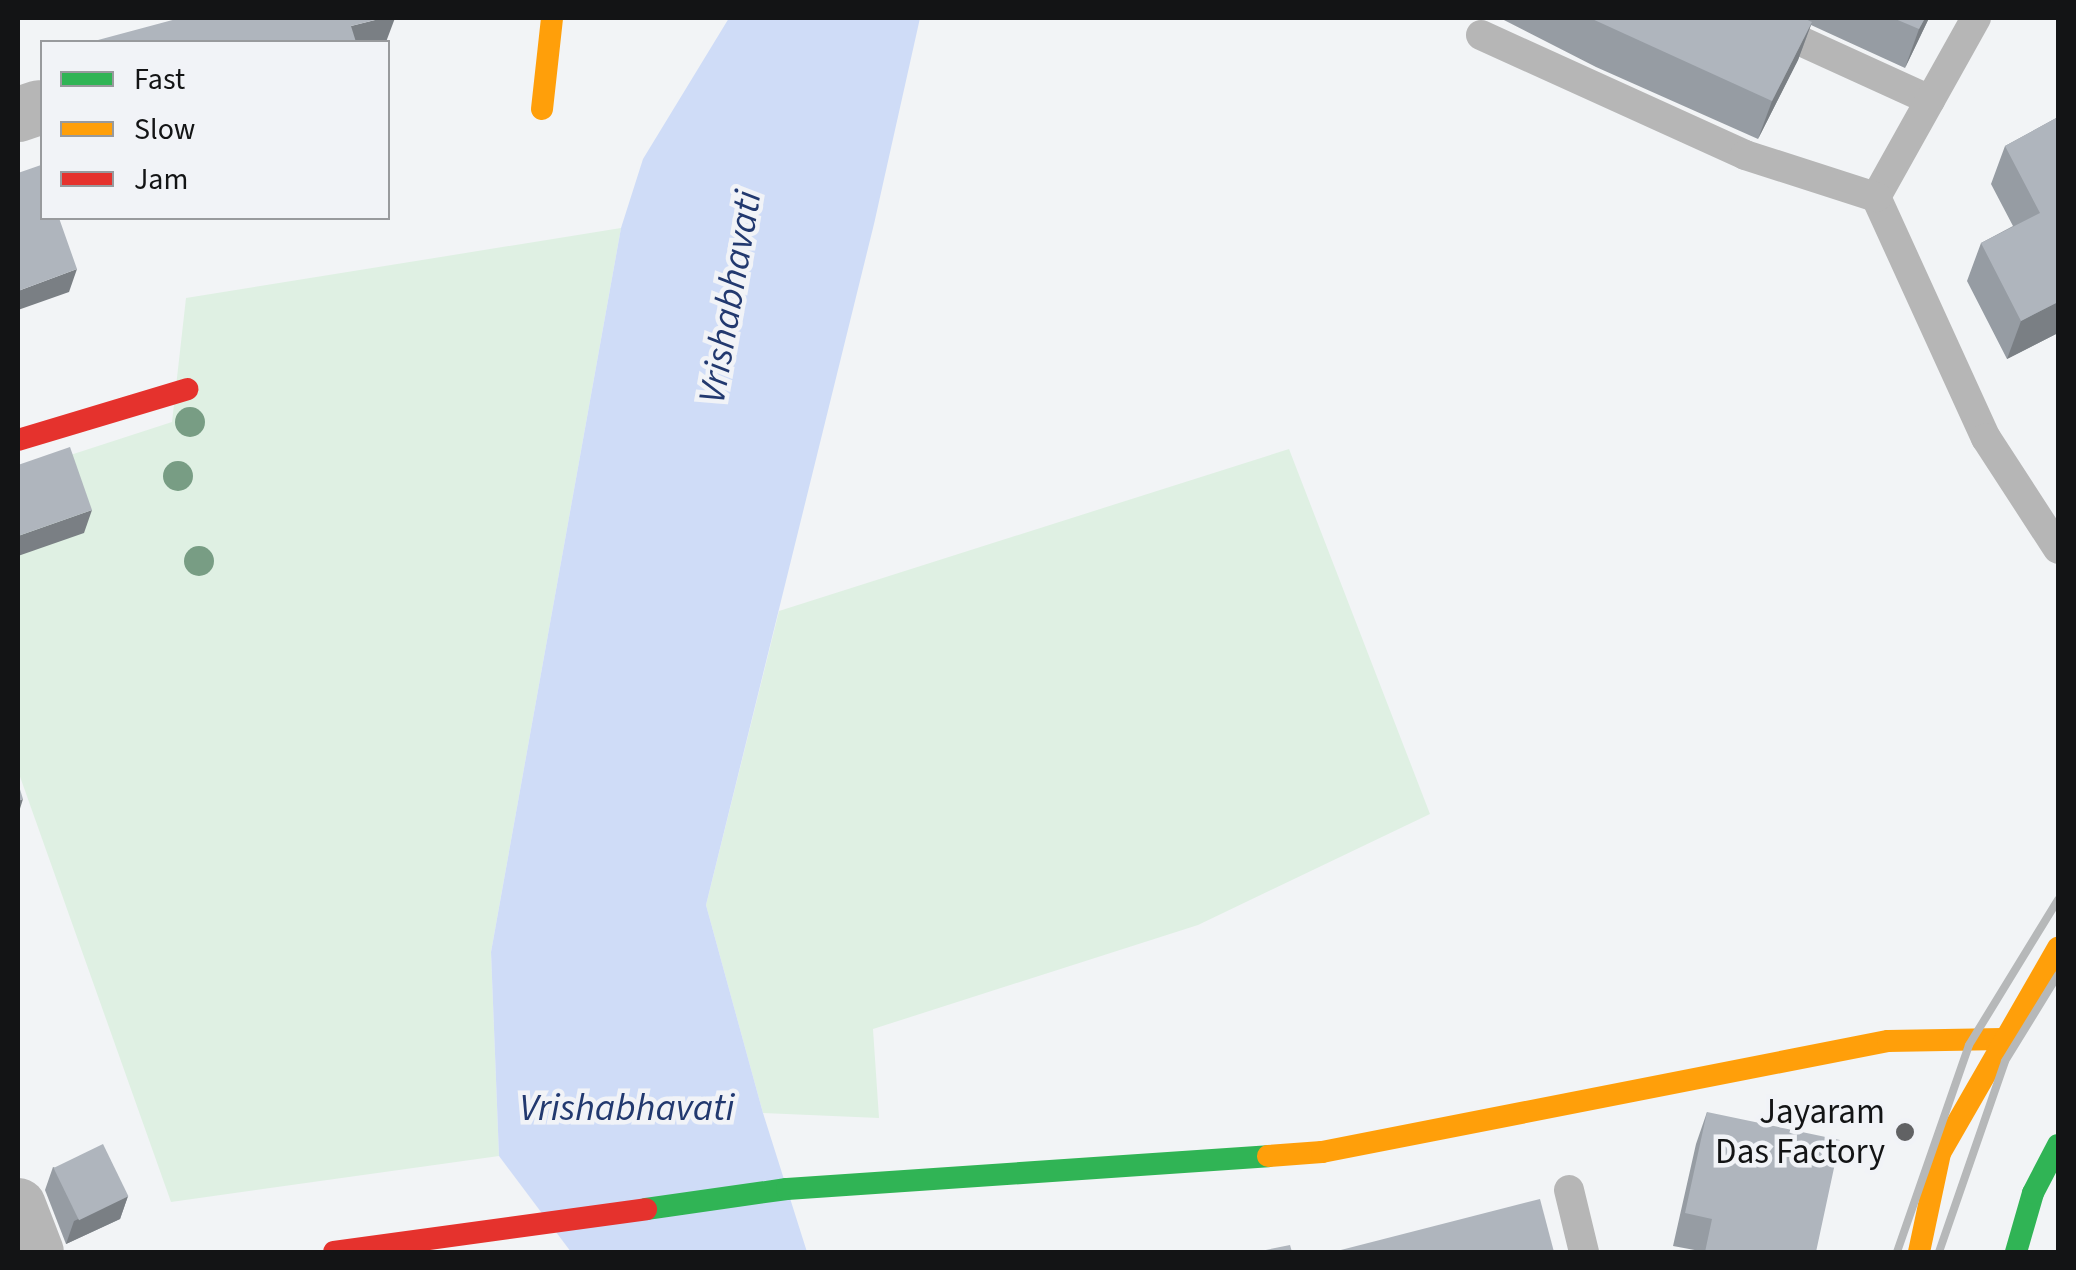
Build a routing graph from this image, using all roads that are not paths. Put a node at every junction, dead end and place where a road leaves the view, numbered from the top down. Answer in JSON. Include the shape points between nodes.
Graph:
{"nodes":[{"id":1,"x":552,"y":18,"type":"edge"},
{"id":2,"x":1750,"y":18,"type":"edge"},
{"id":3,"x":1976,"y":18,"type":"edge"},
{"id":4,"x":1480,"y":35,"type":"dead end"},
{"id":5,"x":1930,"y":100,"type":"junction"},
{"id":6,"x":542,"y":109,"type":"dead end"},
{"id":7,"x":1876,"y":197,"type":"junction"},
{"id":8,"x":188,"y":389,"type":"dead end"},
{"id":9,"x":18,"y":440,"type":"edge"},
{"id":10,"x":2058,"y":549,"type":"edge"},
{"id":11,"x":2058,"y":948,"type":"edge"},
{"id":12,"x":2002,"y":1039,"type":"junction"},
{"id":13,"x":2058,"y":1145,"type":"edge"},
{"id":14,"x":1569,"y":1190,"type":"dead end"},
{"id":15,"x":18,"y":1205,"type":"edge"},
{"id":16,"x":36,"y":1252,"type":"edge"},
{"id":17,"x":334,"y":1252,"type":"edge"},
{"id":18,"x":1584,"y":1252,"type":"edge"},
{"id":19,"x":1919,"y":1252,"type":"edge"},
{"id":20,"x":2016,"y":1252,"type":"edge"}],
"edges":[{"from":1,"to":6,"type":"main road"},
{"from":2,"to":5,"type":"lane"},
{"from":3,"to":5,"type":"lane"},
{"from":4,"to":7,"type":"lane","via":[[1745,156]]},
{"from":5,"to":7,"type":"lane"},
{"from":7,"to":10,"type":"lane","via":[[1986,438]]},
{"from":8,"to":9,"type":"main road"},
{"from":11,"to":12,"type":"main road"},
{"from":12,"to":17,"type":"main road","via":[[1888,1042],[1322,1152],[787,1189]]},
{"from":12,"to":19,"type":"main road","via":[[1940,1153]]},
{"from":13,"to":20,"type":"main road","via":[[2033,1193]]},
{"from":14,"to":18,"type":"lane"},
{"from":15,"to":16,"type":"street"}]}
